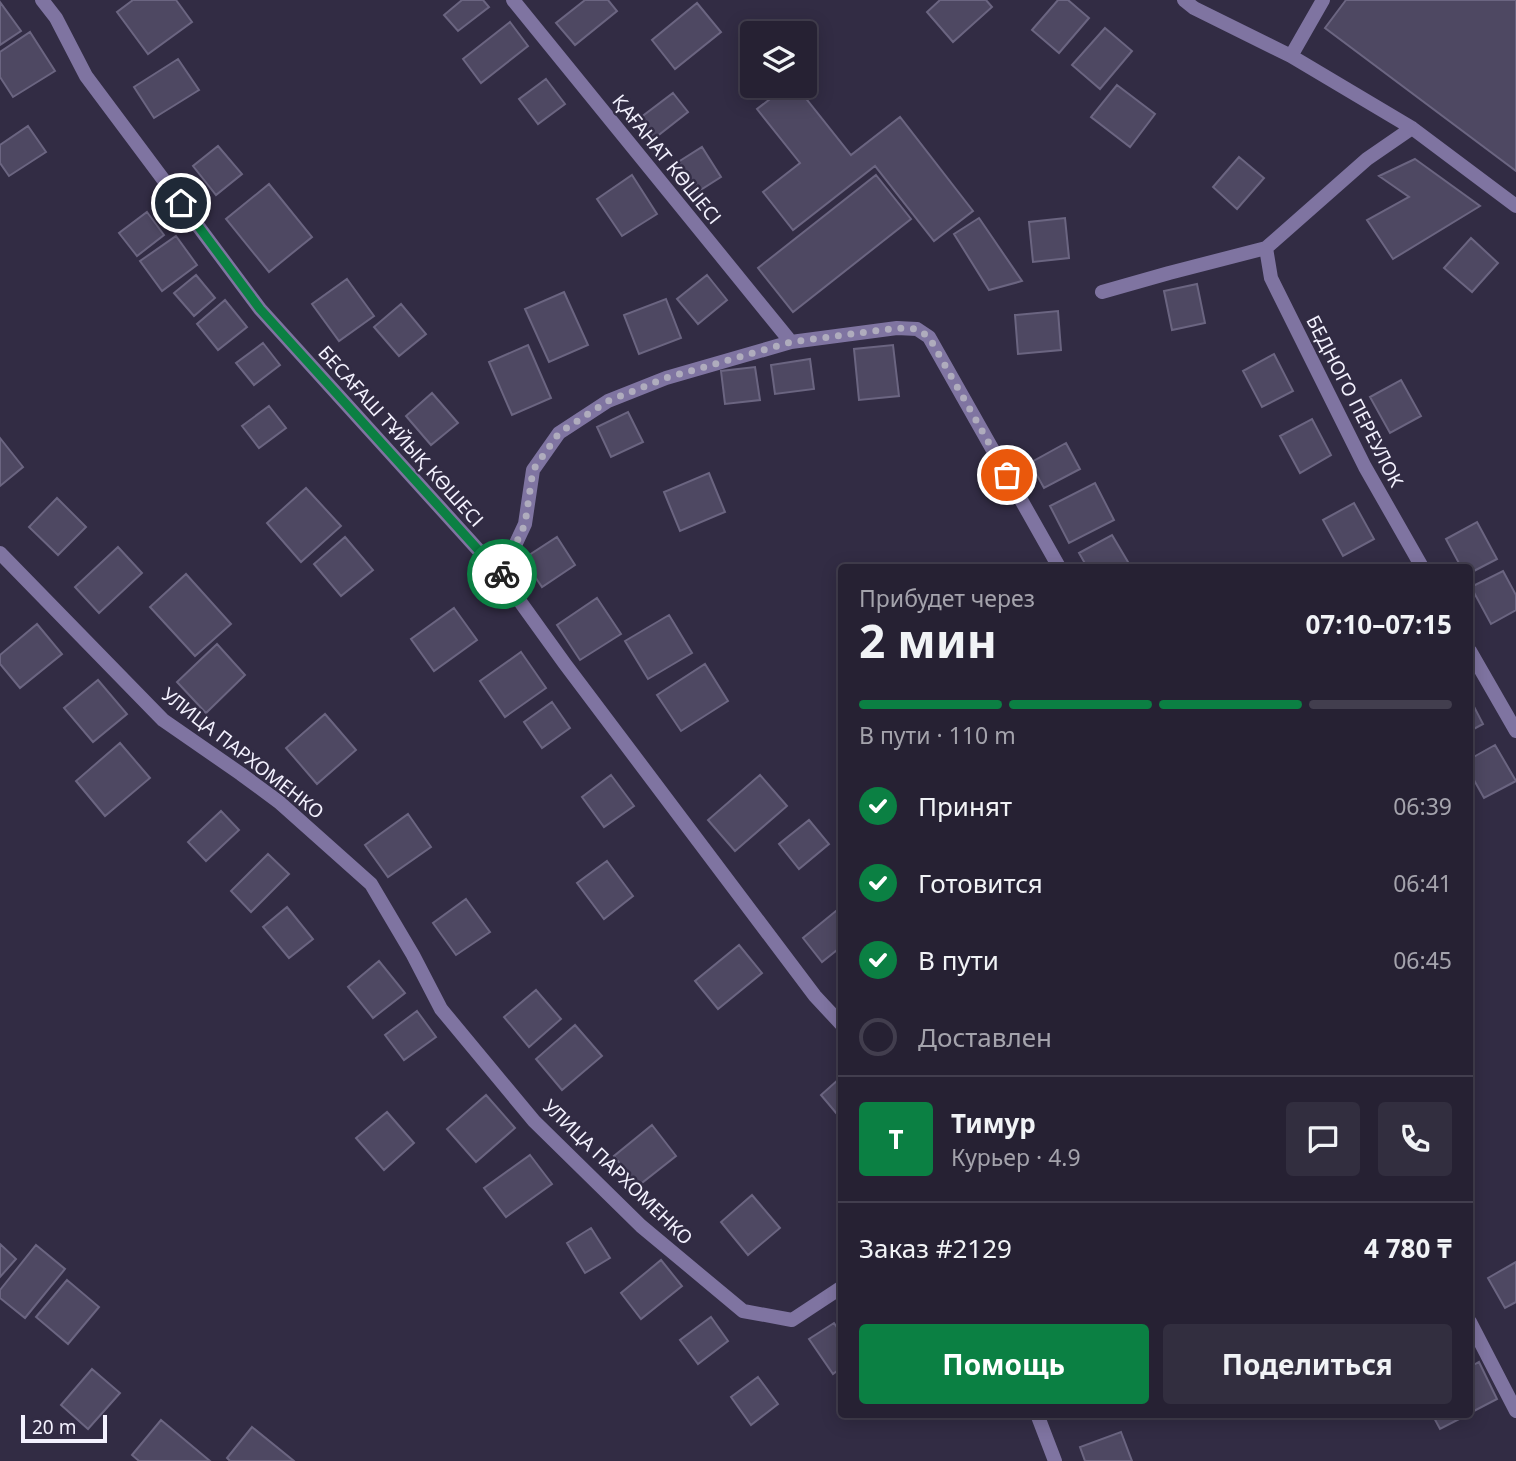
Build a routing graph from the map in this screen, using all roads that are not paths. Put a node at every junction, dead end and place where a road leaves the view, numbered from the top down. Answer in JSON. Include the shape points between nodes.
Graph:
{"nodes":[{"id":1,"x":42,"y":0,"type":"edge"},
{"id":2,"x":513,"y":0,"type":"edge"},
{"id":3,"x":1184,"y":0,"type":"edge"},
{"id":4,"x":1322,"y":0,"type":"edge"},
{"id":5,"x":1291,"y":56,"type":"junction"},
{"id":6,"x":1412,"y":128,"type":"junction"},
{"id":7,"x":1516,"y":206,"type":"edge"},
{"id":8,"x":1266,"y":248,"type":"junction"},
{"id":9,"x":1102,"y":292,"type":"dead end"},
{"id":10,"x":791,"y":342,"type":"junction"},
{"id":11,"x":0,"y":553,"type":"edge"},
{"id":12,"x":1057,"y":564,"type":"edge"},
{"id":13,"x":1420,"y":564,"type":"edge"},
{"id":14,"x":501,"y":575,"type":"junction"},
{"id":15,"x":1473,"y":657,"type":"edge"},
{"id":16,"x":1516,"y":732,"type":"edge"},
{"id":17,"x":838,"y":1021,"type":"edge"},
{"id":18,"x":838,"y":1290,"type":"edge"},
{"id":19,"x":1473,"y":1328,"type":"edge"},
{"id":20,"x":1516,"y":1411,"type":"edge"},
{"id":21,"x":1039,"y":1418,"type":"edge"},
{"id":22,"x":1055,"y":1461,"type":"edge"}],
"edges":[{"from":1,"to":14,"type":"street","name":"БЕСАҒАШ ТҰЙЫҚ КӨШЕСІ","via":[[86,76],[260,309]]},
{"from":2,"to":10,"type":"street","name":"ҚАҒАНАТ КӨШЕСІ"},
{"from":3,"to":5,"type":"street"},
{"from":4,"to":5,"type":"street"},
{"from":5,"to":6,"type":"street"},
{"from":6,"to":7,"type":"street"},
{"from":6,"to":8,"type":"street","via":[[1367,159]]},
{"from":8,"to":9,"type":"street"},
{"from":8,"to":13,"type":"street","name":"БЕДНОГО ПЕРЕУЛОК","via":[[1271,278],[1365,467]]},
{"from":10,"to":12,"type":"street","via":[[897,328],[917,329],[929,337]]},
{"from":10,"to":14,"type":"street","via":[[666,378],[608,401],[559,433],[533,470],[525,524]]},
{"from":11,"to":18,"type":"street","name":"УЛИЦА ПАРХОМЕНКО","via":[[163,720],[279,802],[371,884],[441,1009],[534,1121],[641,1226],[743,1311],[792,1320]]},
{"from":14,"to":17,"type":"street","name":"БЕСАҒАШ ТҰЙЫҚ КӨШЕСІ"},
{"from":15,"to":16,"type":"street"},
{"from":19,"to":20,"type":"street"},
{"from":21,"to":22,"type":"street"}]}
